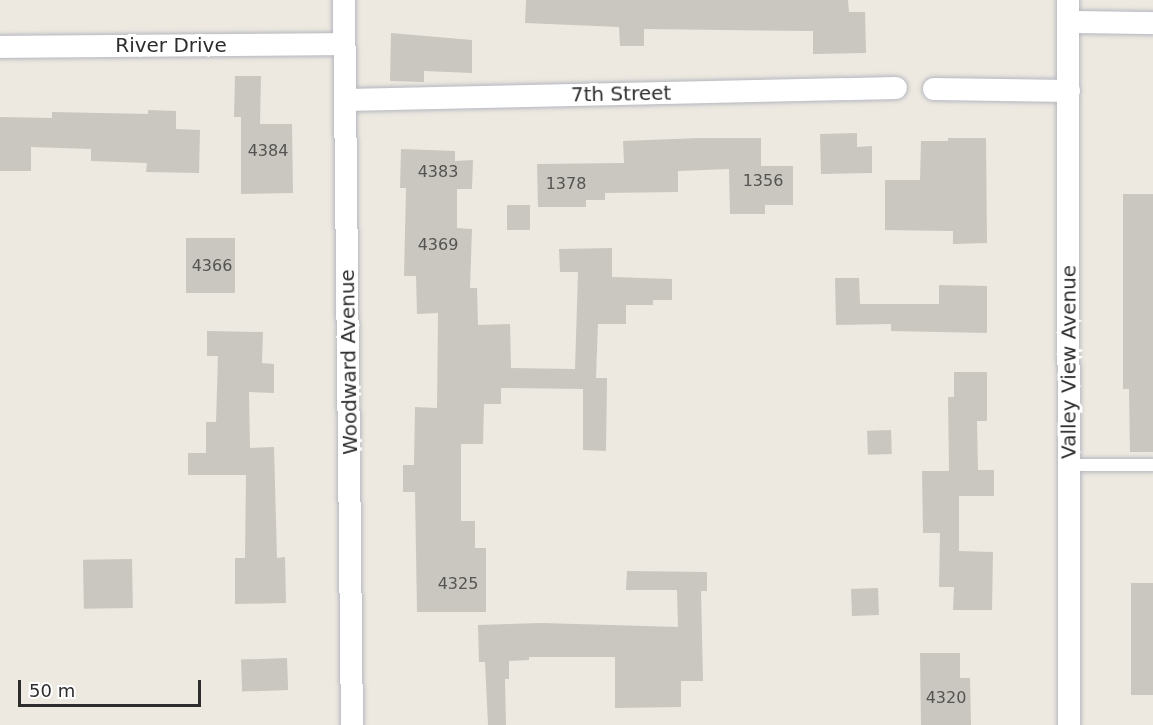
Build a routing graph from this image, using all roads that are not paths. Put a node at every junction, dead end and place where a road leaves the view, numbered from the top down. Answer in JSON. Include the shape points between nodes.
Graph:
{"nodes":[{"id":1,"x":344,"y":0,"type":"edge"},
{"id":2,"x":1068,"y":11,"type":"edge"},
{"id":3,"x":1153,"y":22,"type":"edge"},
{"id":4,"x":343,"y":44,"type":"junction"},
{"id":5,"x":0,"y":47,"type":"edge"},
{"id":6,"x":896,"y":88,"type":"dead end"},
{"id":7,"x":934,"y":89,"type":"dead end"},
{"id":8,"x":1069,"y":91,"type":"junction"},
{"id":9,"x":346,"y":100,"type":"junction"},
{"id":10,"x":1069,"y":465,"type":"junction"},
{"id":11,"x":1153,"y":465,"type":"edge"},
{"id":12,"x":352,"y":725,"type":"edge"},
{"id":13,"x":1069,"y":725,"type":"edge"}],
"edges":[{"from":1,"to":4,"type":"street","name":"Woodward Avenue"},
{"from":2,"to":3,"type":"street"},
{"from":2,"to":8,"type":"street","name":"Valley View Avenue"},
{"from":4,"to":5,"type":"street","name":"River Drive"},
{"from":4,"to":9,"type":"street","name":"Woodward Avenue"},
{"from":6,"to":9,"type":"street","name":"7th Street"},
{"from":7,"to":8,"type":"street"},
{"from":8,"to":10,"type":"street","name":"Valley View Avenue"},
{"from":9,"to":12,"type":"street","name":"Woodward Avenue"},
{"from":10,"to":11,"type":"lane"},
{"from":10,"to":13,"type":"street","name":"Valley View Avenue"}]}
